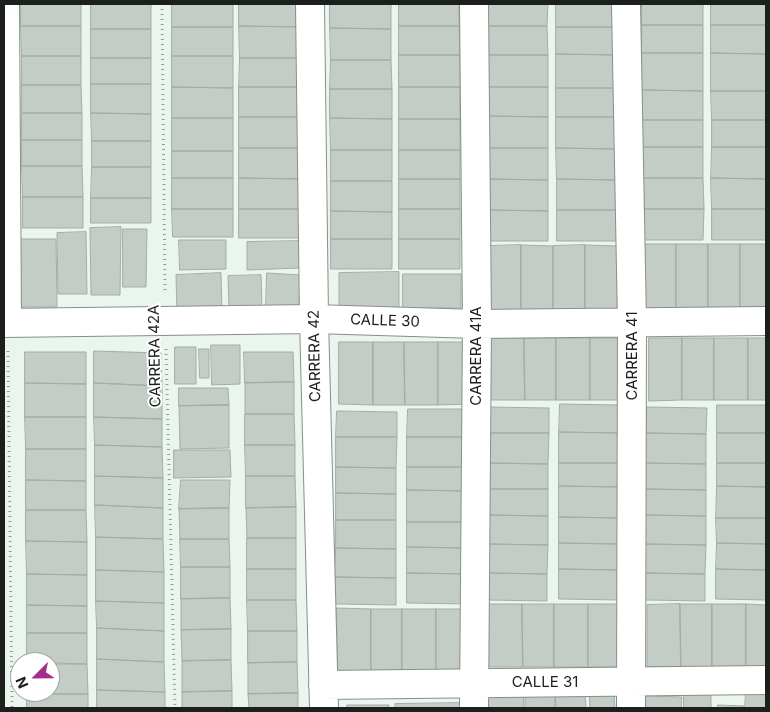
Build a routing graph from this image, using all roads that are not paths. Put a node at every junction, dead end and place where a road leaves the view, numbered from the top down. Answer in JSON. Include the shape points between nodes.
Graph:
{"nodes":[{"id":1,"x":5,"y":4,"type":"edge"},
{"id":2,"x":310,"y":4,"type":"edge"},
{"id":3,"x":474,"y":4,"type":"edge"},
{"id":4,"x":626,"y":4,"type":"edge"},
{"id":5,"x":314,"y":319,"type":"junction"},
{"id":6,"x":766,"y":321,"type":"edge"},
{"id":7,"x":6,"y":323,"type":"edge"},
{"id":8,"x":632,"y":323,"type":"junction"},
{"id":9,"x":477,"y":324,"type":"junction"},
{"id":10,"x":766,"y":680,"type":"edge"},
{"id":11,"x":631,"y":695,"type":"edge"},
{"id":12,"x":323,"y":696,"type":"edge"},
{"id":13,"x":474,"y":696,"type":"edge"}],
"edges":[{"from":1,"to":7,"type":"street"},
{"from":2,"to":5,"type":"street","name":"CARRERA 42"},
{"from":3,"to":9,"type":"street","name":"CARRERA 41A"},
{"from":4,"to":8,"type":"street","name":"CARRERA 41"},
{"from":5,"to":7,"type":"street","name":"CALLE 30"},
{"from":5,"to":9,"type":"street","name":"CALLE 30"},
{"from":5,"to":12,"type":"street","name":"CARRERA 42"},
{"from":6,"to":8,"type":"street","name":"CALLE 30"},
{"from":8,"to":9,"type":"street","name":"CALLE 30"},
{"from":8,"to":11,"type":"street","name":"CARRERA 41"},
{"from":9,"to":13,"type":"street","name":"CARRERA 41A"},
{"from":10,"to":11,"type":"street","name":"CALLE 31"},
{"from":11,"to":13,"type":"street","name":"CALLE 31"},
{"from":12,"to":13,"type":"street","name":"CALLE 31"}]}
